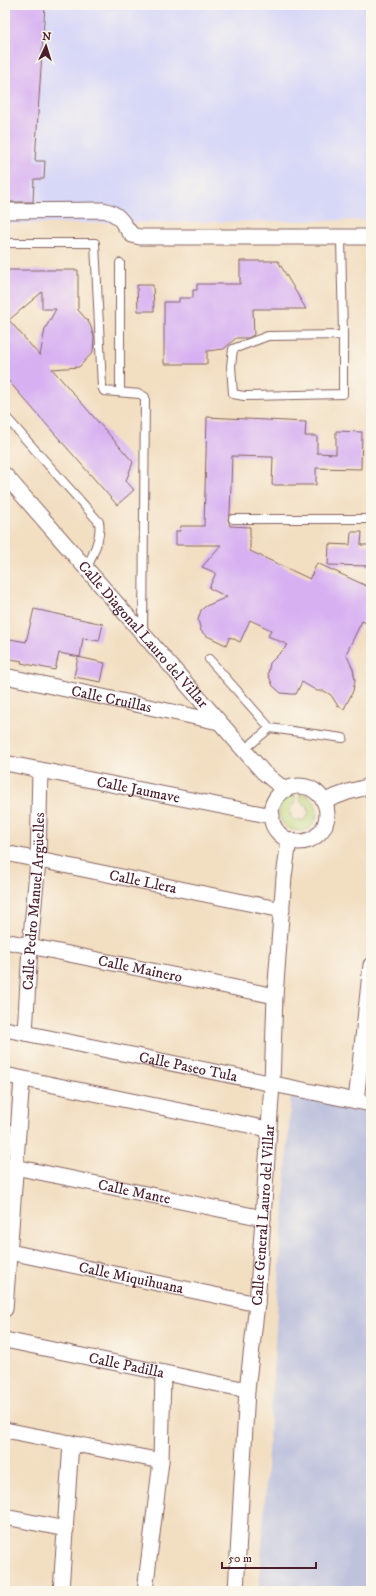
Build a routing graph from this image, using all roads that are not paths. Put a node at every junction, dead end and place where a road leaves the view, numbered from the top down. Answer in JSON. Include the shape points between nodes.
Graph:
{"nodes":[{"id":1,"x":5,"y":210,"type":"edge"},
{"id":2,"x":371,"y":237,"type":"edge"},
{"id":3,"x":341,"y":238,"type":"junction"},
{"id":4,"x":5,"y":243,"type":"edge"},
{"id":5,"x":120,"y":263,"type":"dead end"},
{"id":6,"x":343,"y":335,"type":"junction"},
{"id":7,"x":120,"y":392,"type":"junction"},
{"id":8,"x":5,"y":416,"type":"edge"},
{"id":9,"x":5,"y":475,"type":"edge"},
{"id":10,"x":233,"y":519,"type":"dead end"},
{"id":11,"x":371,"y":519,"type":"edge"},
{"id":12,"x":87,"y":569,"type":"junction"},
{"id":13,"x":142,"y":634,"type":"junction"},
{"id":14,"x":209,"y":659,"type":"dead end"},
{"id":15,"x":5,"y":676,"type":"edge"},
{"id":16,"x":219,"y":722,"type":"junction"},
{"id":17,"x":270,"y":728,"type":"junction"},
{"id":18,"x":343,"y":738,"type":"dead end"},
{"id":19,"x":244,"y":750,"type":"junction"},
{"id":20,"x":5,"y":763,"type":"edge"},
{"id":21,"x":40,"y":770,"type":"junction"},
{"id":22,"x":371,"y":786,"type":"edge"},
{"id":23,"x":285,"y":790,"type":"junction"},
{"id":24,"x":324,"y":801,"type":"junction"},
{"id":25,"x":272,"y":816,"type":"junction"},
{"id":26,"x":290,"y":840,"type":"junction"},
{"id":27,"x":5,"y":854,"type":"edge"},
{"id":28,"x":38,"y":861,"type":"junction"},
{"id":29,"x":282,"y":910,"type":"junction"},
{"id":30,"x":5,"y":941,"type":"edge"},
{"id":31,"x":30,"y":947,"type":"junction"},
{"id":32,"x":371,"y":965,"type":"edge"},
{"id":33,"x":275,"y":996,"type":"junction"},
{"id":34,"x":5,"y":1029,"type":"edge"},
{"id":35,"x":25,"y":1033,"type":"junction"},
{"id":36,"x":5,"y":1075,"type":"edge"},
{"id":37,"x":22,"y":1079,"type":"junction"},
{"id":38,"x":272,"y":1083,"type":"junction"},
{"id":39,"x":356,"y":1101,"type":"junction"},
{"id":40,"x":371,"y":1104,"type":"edge"},
{"id":41,"x":268,"y":1129,"type":"junction"},
{"id":42,"x":10,"y":1166,"type":"edge"},
{"id":43,"x":263,"y":1218,"type":"junction"},
{"id":44,"x":7,"y":1252,"type":"edge"},
{"id":45,"x":257,"y":1304,"type":"junction"},
{"id":46,"x":5,"y":1309,"type":"edge"},
{"id":47,"x":5,"y":1340,"type":"edge"},
{"id":48,"x":163,"y":1373,"type":"junction"},
{"id":49,"x":248,"y":1390,"type":"junction"},
{"id":50,"x":5,"y":1430,"type":"edge"},
{"id":51,"x":71,"y":1443,"type":"junction"},
{"id":52,"x":160,"y":1461,"type":"junction"},
{"id":53,"x":5,"y":1517,"type":"edge"},
{"id":54,"x":66,"y":1529,"type":"junction"},
{"id":55,"x":61,"y":1591,"type":"edge"},
{"id":56,"x":145,"y":1591,"type":"edge"},
{"id":57,"x":236,"y":1591,"type":"edge"}],
"edges":[{"from":1,"to":3,"type":"street","via":[[103,210],[113,212],[132,235],[140,237]]},
{"from":2,"to":3,"type":"street"},
{"from":3,"to":6,"type":"lane"},
{"from":4,"to":7,"type":"lane","via":[[94,243],[102,387],[104,391]]},
{"from":5,"to":7,"type":"lane"},
{"from":6,"to":6,"type":"lane","via":[[343,394],[233,394],[233,349],[268,336]]},
{"from":7,"to":13,"type":"lane","via":[[145,397]]},
{"from":8,"to":12,"type":"lane","via":[[99,522],[98,540]]},
{"from":9,"to":12,"type":"street","name":"Calle Diagonal Lauro del Villar"},
{"from":10,"to":11,"type":"lane"},
{"from":12,"to":13,"type":"street","name":"Calle Diagonal Lauro del Villar"},
{"from":13,"to":16,"type":"street","name":"Calle Diagonal Lauro del Villar"},
{"from":14,"to":17,"type":"lane"},
{"from":15,"to":16,"type":"street","name":"Calle Cruillas"},
{"from":16,"to":19,"type":"street","name":"Calle Diagonal Lauro del Villar"},
{"from":17,"to":18,"type":"lane"},
{"from":17,"to":19,"type":"lane"},
{"from":19,"to":23,"type":"street","name":"Calle Diagonal Lauro del Villar","via":[[262,772]]},
{"from":20,"to":21,"type":"street","name":"Calle Jaumave"},
{"from":21,"to":25,"type":"street","name":"Calle Jaumave"},
{"from":21,"to":28,"type":"street","name":"Calle Pedro Manuel Argüelles"},
{"from":22,"to":24,"type":"street"},
{"from":23,"to":24,"type":"street","via":[[295,786],[310,788]]},
{"from":23,"to":25,"type":"street","via":[[273,804]]},
{"from":24,"to":26,"type":"street","via":[[328,817],[322,830],[311,840]]},
{"from":25,"to":26,"type":"street","via":[[278,832]]},
{"from":26,"to":29,"type":"street","name":"Calle General Lauro del Villar","via":[[285,864]]},
{"from":27,"to":28,"type":"street","name":"Calle Llera"},
{"from":28,"to":29,"type":"street","name":"Calle Llera"},
{"from":28,"to":31,"type":"street","name":"Calle Pedro Manuel Argüelles"},
{"from":29,"to":33,"type":"street","name":"Calle General Lauro del Villar"},
{"from":30,"to":31,"type":"street","name":"Calle Mainero"},
{"from":31,"to":33,"type":"street","name":"Calle Mainero"},
{"from":31,"to":35,"type":"street","name":"Calle Pedro Manuel Argüelles"},
{"from":32,"to":39,"type":"street"},
{"from":33,"to":38,"type":"street","name":"Calle General Lauro del Villar"},
{"from":34,"to":35,"type":"street","name":"Calle Paseo Tula"},
{"from":35,"to":38,"type":"street","name":"Calle Paseo Tula"},
{"from":36,"to":37,"type":"street"},
{"from":37,"to":41,"type":"street"},
{"from":37,"to":42,"type":"street"},
{"from":38,"to":39,"type":"street","name":"Calle Paseo Tula"},
{"from":38,"to":41,"type":"street","name":"Calle General Lauro del Villar"},
{"from":39,"to":40,"type":"street","name":"Calle Paseo Tula"},
{"from":41,"to":43,"type":"street","name":"Calle General Lauro del Villar"},
{"from":42,"to":43,"type":"street","name":"Calle Mante"},
{"from":42,"to":44,"type":"street"},
{"from":43,"to":45,"type":"street","name":"Calle General Lauro del Villar"},
{"from":44,"to":45,"type":"street","name":"Calle Miquihuana"},
{"from":44,"to":46,"type":"street"},
{"from":45,"to":49,"type":"street","name":"Calle General Lauro del Villar"},
{"from":47,"to":48,"type":"street","name":"Calle Padilla"},
{"from":48,"to":49,"type":"street","name":"Calle Padilla"},
{"from":48,"to":52,"type":"street"},
{"from":49,"to":57,"type":"street","name":"Calle General Lauro del Villar"},
{"from":50,"to":51,"type":"street"},
{"from":51,"to":52,"type":"street"},
{"from":51,"to":54,"type":"street"},
{"from":52,"to":56,"type":"street"},
{"from":53,"to":54,"type":"street"},
{"from":54,"to":55,"type":"street"}]}
